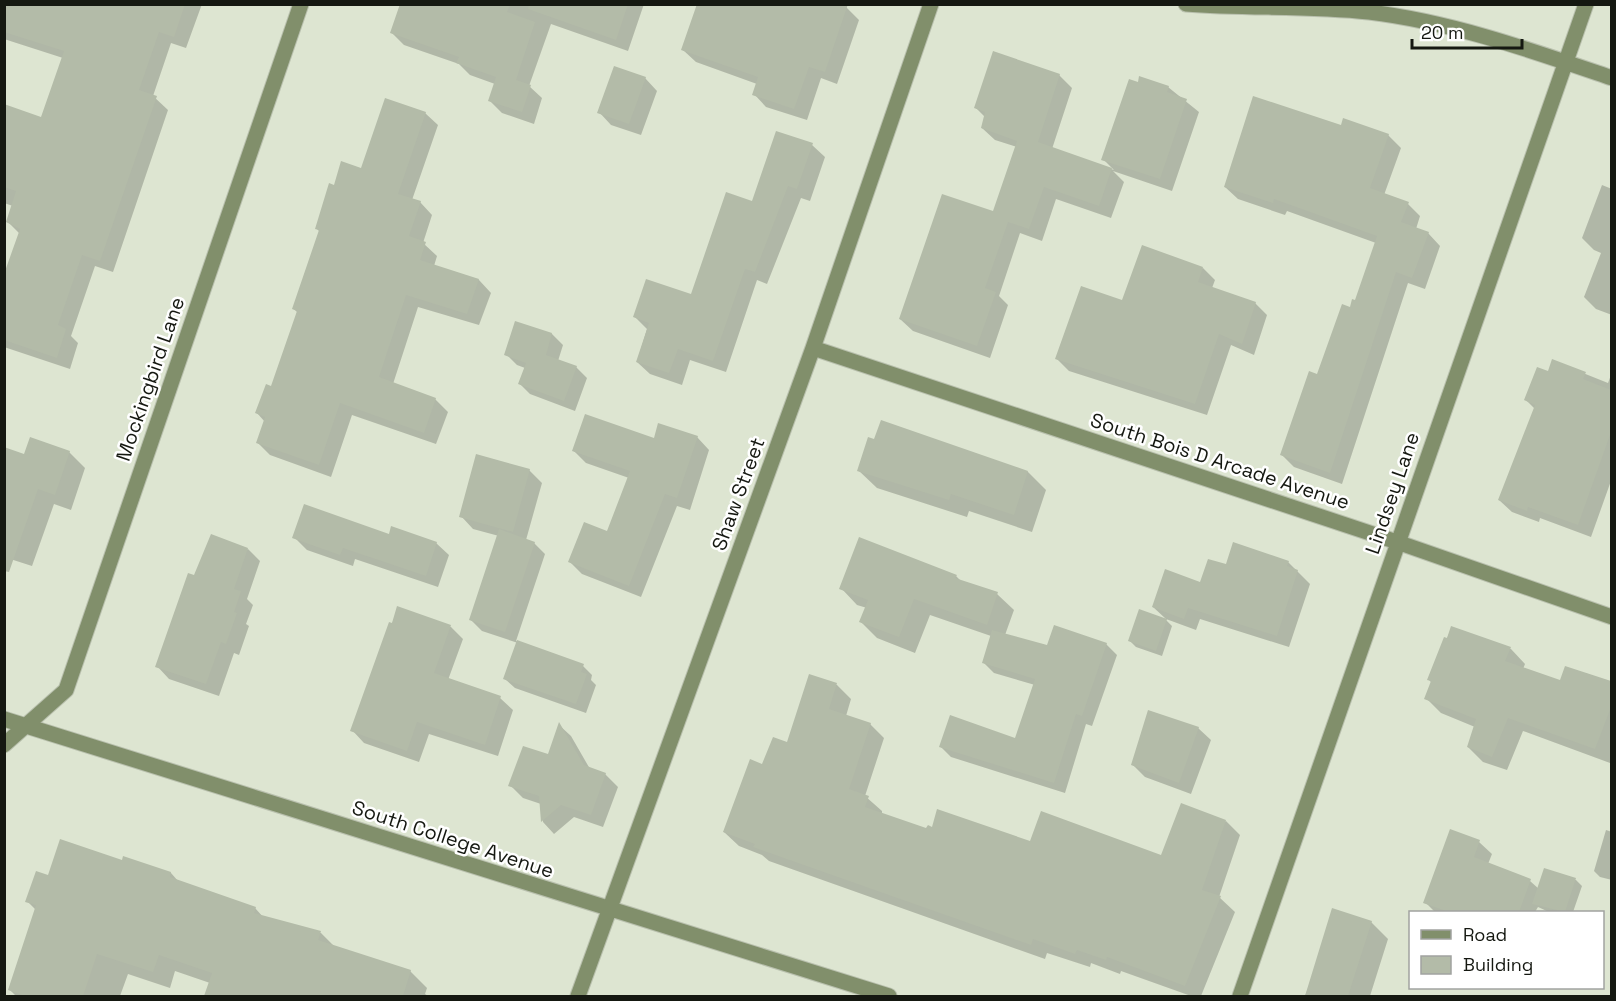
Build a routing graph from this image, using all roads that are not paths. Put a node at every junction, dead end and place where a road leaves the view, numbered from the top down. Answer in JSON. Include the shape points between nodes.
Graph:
{"nodes":[{"id":1,"x":301,"y":4,"type":"edge"},
{"id":2,"x":931,"y":4,"type":"edge"},
{"id":3,"x":1186,"y":4,"type":"edge"},
{"id":4,"x":1586,"y":4,"type":"edge"},
{"id":5,"x":1566,"y":62,"type":"junction"},
{"id":6,"x":1611,"y":78,"type":"edge"},
{"id":7,"x":813,"y":348,"type":"junction"},
{"id":8,"x":1397,"y":542,"type":"junction"},
{"id":9,"x":1611,"y":617,"type":"edge"},
{"id":10,"x":4,"y":719,"type":"edge"},
{"id":11,"x":25,"y":726,"type":"junction"},
{"id":12,"x":4,"y":745,"type":"edge"},
{"id":13,"x":609,"y":910,"type":"junction"},
{"id":14,"x":578,"y":996,"type":"edge"},
{"id":15,"x":889,"y":996,"type":"edge"},
{"id":16,"x":1240,"y":996,"type":"edge"}],
"edges":[{"from":1,"to":11,"type":"street","name":"Mockingbird Lane","via":[[66,690]]},
{"from":2,"to":7,"type":"street","name":"Shaw Street"},
{"from":3,"to":5,"type":"street","via":[[1371,12],[1428,23]]},
{"from":4,"to":5,"type":"street","name":"Lindsey Lane"},
{"from":5,"to":6,"type":"street"},
{"from":5,"to":8,"type":"street","name":"Lindsey Lane"},
{"from":7,"to":8,"type":"street","name":"South Bois D Arcade Avenue"},
{"from":7,"to":13,"type":"street","name":"Shaw Street"},
{"from":8,"to":9,"type":"street","name":"South Bois D Arcade Avenue"},
{"from":8,"to":16,"type":"street","name":"Lindsey Lane"},
{"from":10,"to":11,"type":"street","name":"South College Avenue"},
{"from":11,"to":12,"type":"street","name":"Mockingbird Lane"},
{"from":11,"to":13,"type":"street","name":"South College Avenue"},
{"from":13,"to":14,"type":"street","name":"Shaw Street"},
{"from":13,"to":15,"type":"street","name":"South College Avenue"}]}
